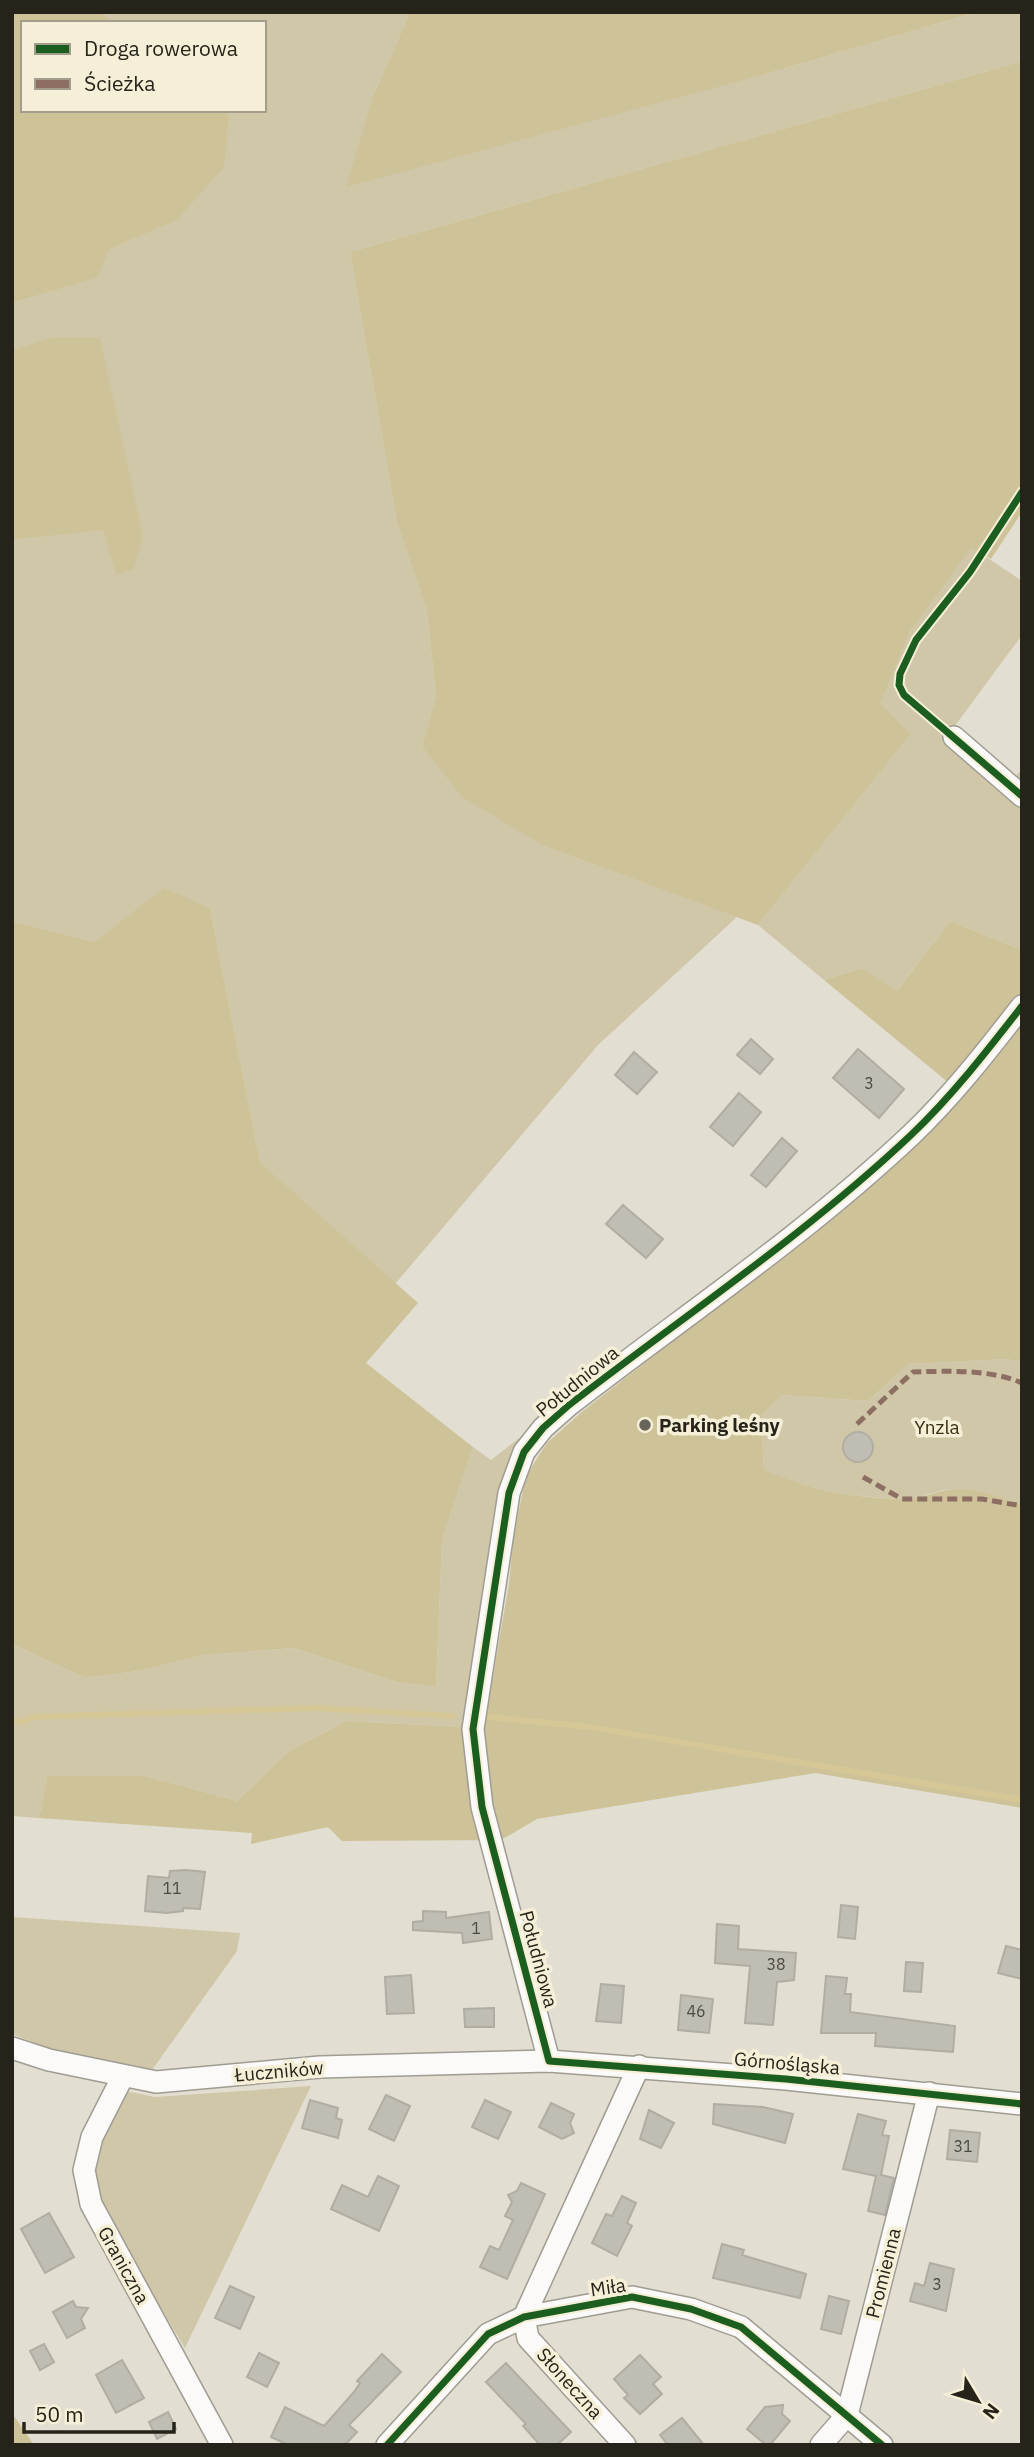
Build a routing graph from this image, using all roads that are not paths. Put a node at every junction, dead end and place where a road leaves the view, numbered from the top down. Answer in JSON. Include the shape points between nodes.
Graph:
{"nodes":[{"id":1,"x":954,"y":737,"type":"dead end"},
{"id":2,"x":1022,"y":796,"type":"edge"},
{"id":3,"x":1022,"y":1006,"type":"edge"},
{"id":4,"x":12,"y":2048,"type":"edge"},
{"id":5,"x":549,"y":2061,"type":"junction"},
{"id":6,"x":639,"y":2066,"type":"junction"},
{"id":7,"x":122,"y":2078,"type":"junction"},
{"id":8,"x":929,"y":2093,"type":"junction"},
{"id":9,"x":1022,"y":2104,"type":"edge"},
{"id":10,"x":524,"y":2317,"type":"junction"},
{"id":11,"x":847,"y":2415,"type":"junction"},
{"id":12,"x":391,"y":2443,"type":"edge"},
{"id":13,"x":222,"y":2445,"type":"edge"},
{"id":14,"x":625,"y":2445,"type":"edge"},
{"id":15,"x":821,"y":2445,"type":"edge"},
{"id":16,"x":882,"y":2445,"type":"edge"}],
"edges":[{"from":1,"to":2,"type":"street"},
{"from":3,"to":5,"type":"street","name":"Południowa","via":[[955,1088],[862,1180],[784,1245],[569,1405],[524,1452],[509,1493],[473,1729],[482,1807]]},
{"from":4,"to":7,"type":"street","name":"Łuczników"},
{"from":5,"to":6,"type":"street","name":"Górnośląska"},
{"from":5,"to":7,"type":"street","name":"Łuczników","via":[[320,2067],[156,2082]]},
{"from":6,"to":8,"type":"street","name":"Górnośląska"},
{"from":6,"to":10,"type":"street"},
{"from":7,"to":13,"type":"street","name":"Graniczna","via":[[92,2137],[84,2170],[91,2204]]},
{"from":8,"to":9,"type":"street","name":"Górnośląska"},
{"from":8,"to":11,"type":"street","name":"Promienna"},
{"from":10,"to":11,"type":"street","name":"Miła","via":[[632,2297],[691,2309],[741,2327]]},
{"from":10,"to":12,"type":"street","name":"Miła","via":[[488,2334]]},
{"from":10,"to":14,"type":"street","name":"Słoneczna","via":[[528,2338]]},
{"from":11,"to":15,"type":"street","name":"Promienna"},
{"from":11,"to":16,"type":"street","name":"Miła"}]}
